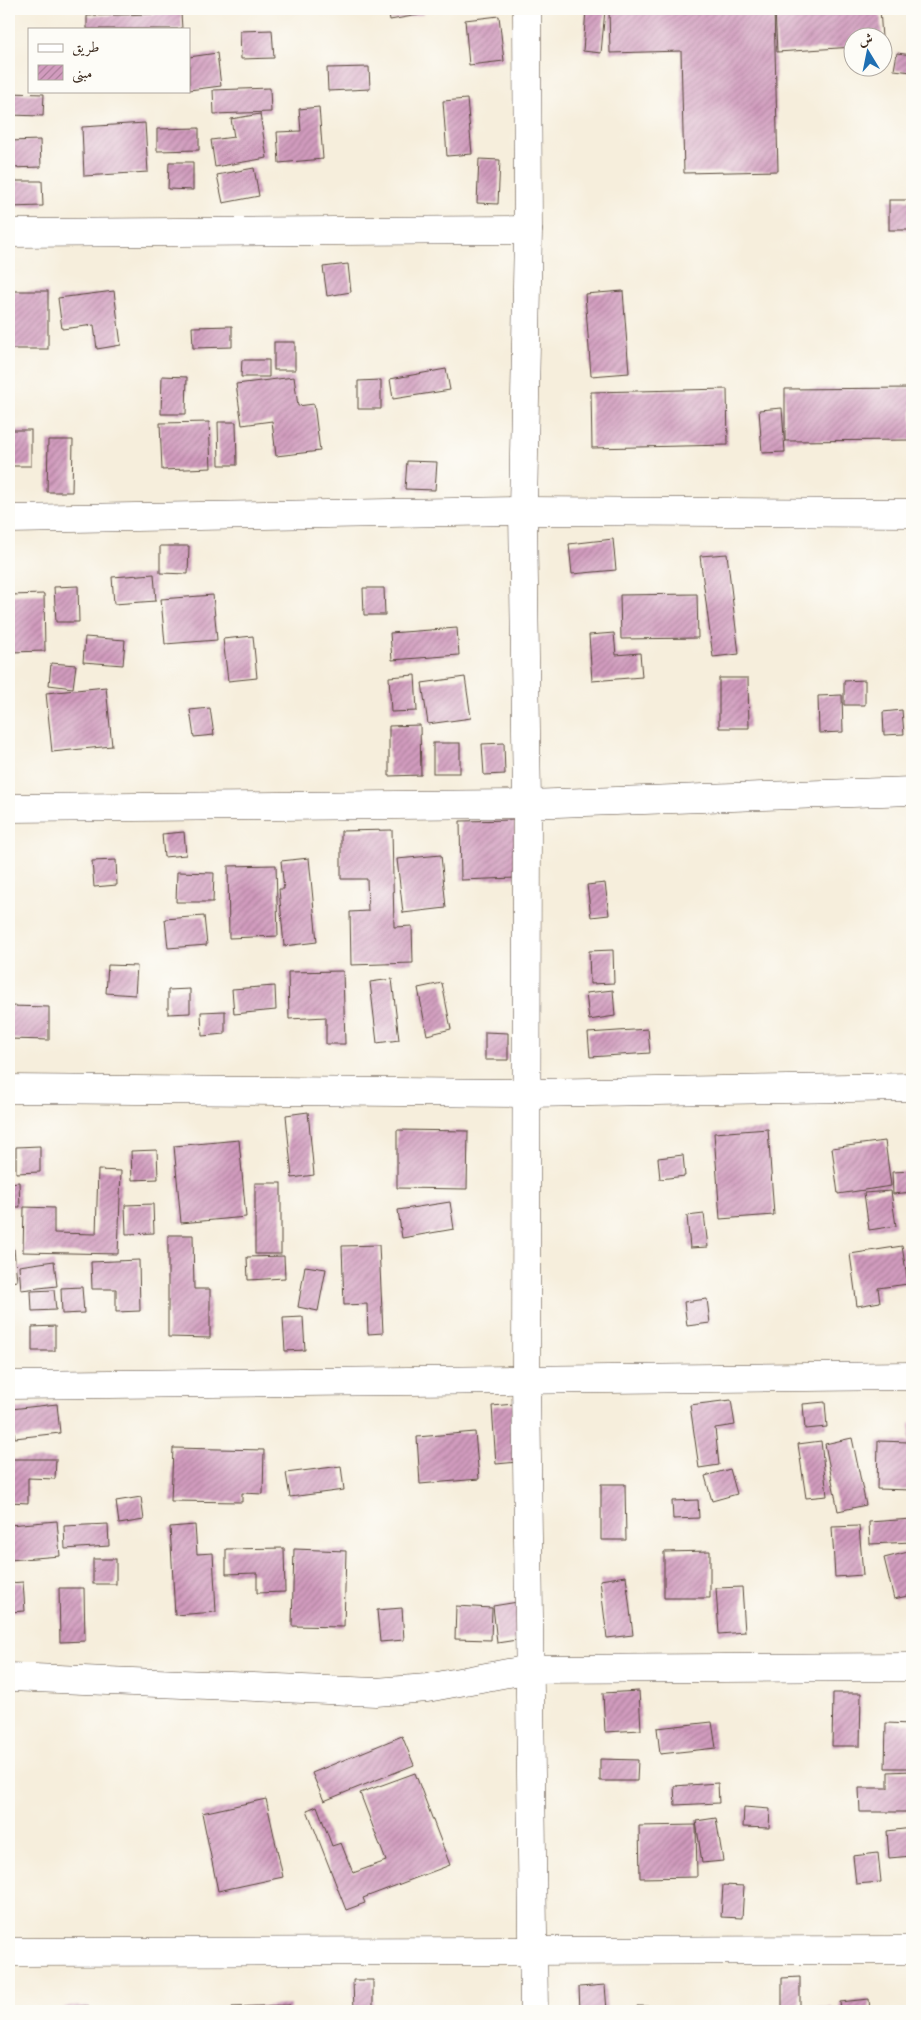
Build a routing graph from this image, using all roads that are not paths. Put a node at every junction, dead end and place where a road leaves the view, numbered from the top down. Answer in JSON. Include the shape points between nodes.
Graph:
{"nodes":[{"id":1,"x":526,"y":9,"type":"edge"},
{"id":2,"x":528,"y":230,"type":"junction"},
{"id":3,"x":9,"y":233,"type":"edge"},
{"id":4,"x":523,"y":511,"type":"junction"},
{"id":5,"x":912,"y":513,"type":"edge"},
{"id":6,"x":9,"y":519,"type":"edge"},
{"id":7,"x":912,"y":790,"type":"edge"},
{"id":8,"x":528,"y":804,"type":"junction"},
{"id":9,"x":9,"y":808,"type":"edge"},
{"id":10,"x":912,"y":1087,"type":"edge"},
{"id":11,"x":9,"y":1088,"type":"edge"},
{"id":12,"x":527,"y":1093,"type":"junction"},
{"id":13,"x":912,"y":1376,"type":"edge"},
{"id":14,"x":526,"y":1380,"type":"junction"},
{"id":15,"x":9,"y":1385,"type":"edge"},
{"id":16,"x":912,"y":1666,"type":"edge"},
{"id":17,"x":530,"y":1669,"type":"junction"},
{"id":18,"x":9,"y":1677,"type":"edge"},
{"id":19,"x":912,"y":1950,"type":"edge"},
{"id":20,"x":533,"y":1951,"type":"junction"},
{"id":21,"x":9,"y":1952,"type":"edge"},
{"id":22,"x":534,"y":2011,"type":"edge"}],
"edges":[{"from":1,"to":2,"type":"street"},
{"from":2,"to":3,"type":"street"},
{"from":2,"to":4,"type":"street"},
{"from":4,"to":5,"type":"street"},
{"from":4,"to":6,"type":"street"},
{"from":4,"to":8,"type":"street"},
{"from":7,"to":8,"type":"street"},
{"from":8,"to":9,"type":"street"},
{"from":8,"to":12,"type":"street"},
{"from":10,"to":12,"type":"street"},
{"from":11,"to":12,"type":"street"},
{"from":12,"to":14,"type":"street"},
{"from":13,"to":14,"type":"street"},
{"from":14,"to":15,"type":"street"},
{"from":14,"to":17,"type":"street"},
{"from":16,"to":17,"type":"street"},
{"from":17,"to":18,"type":"street","via":[[427,1688],[376,1692]]},
{"from":17,"to":20,"type":"street"},
{"from":19,"to":20,"type":"street"},
{"from":20,"to":21,"type":"street"},
{"from":20,"to":22,"type":"street"}]}
